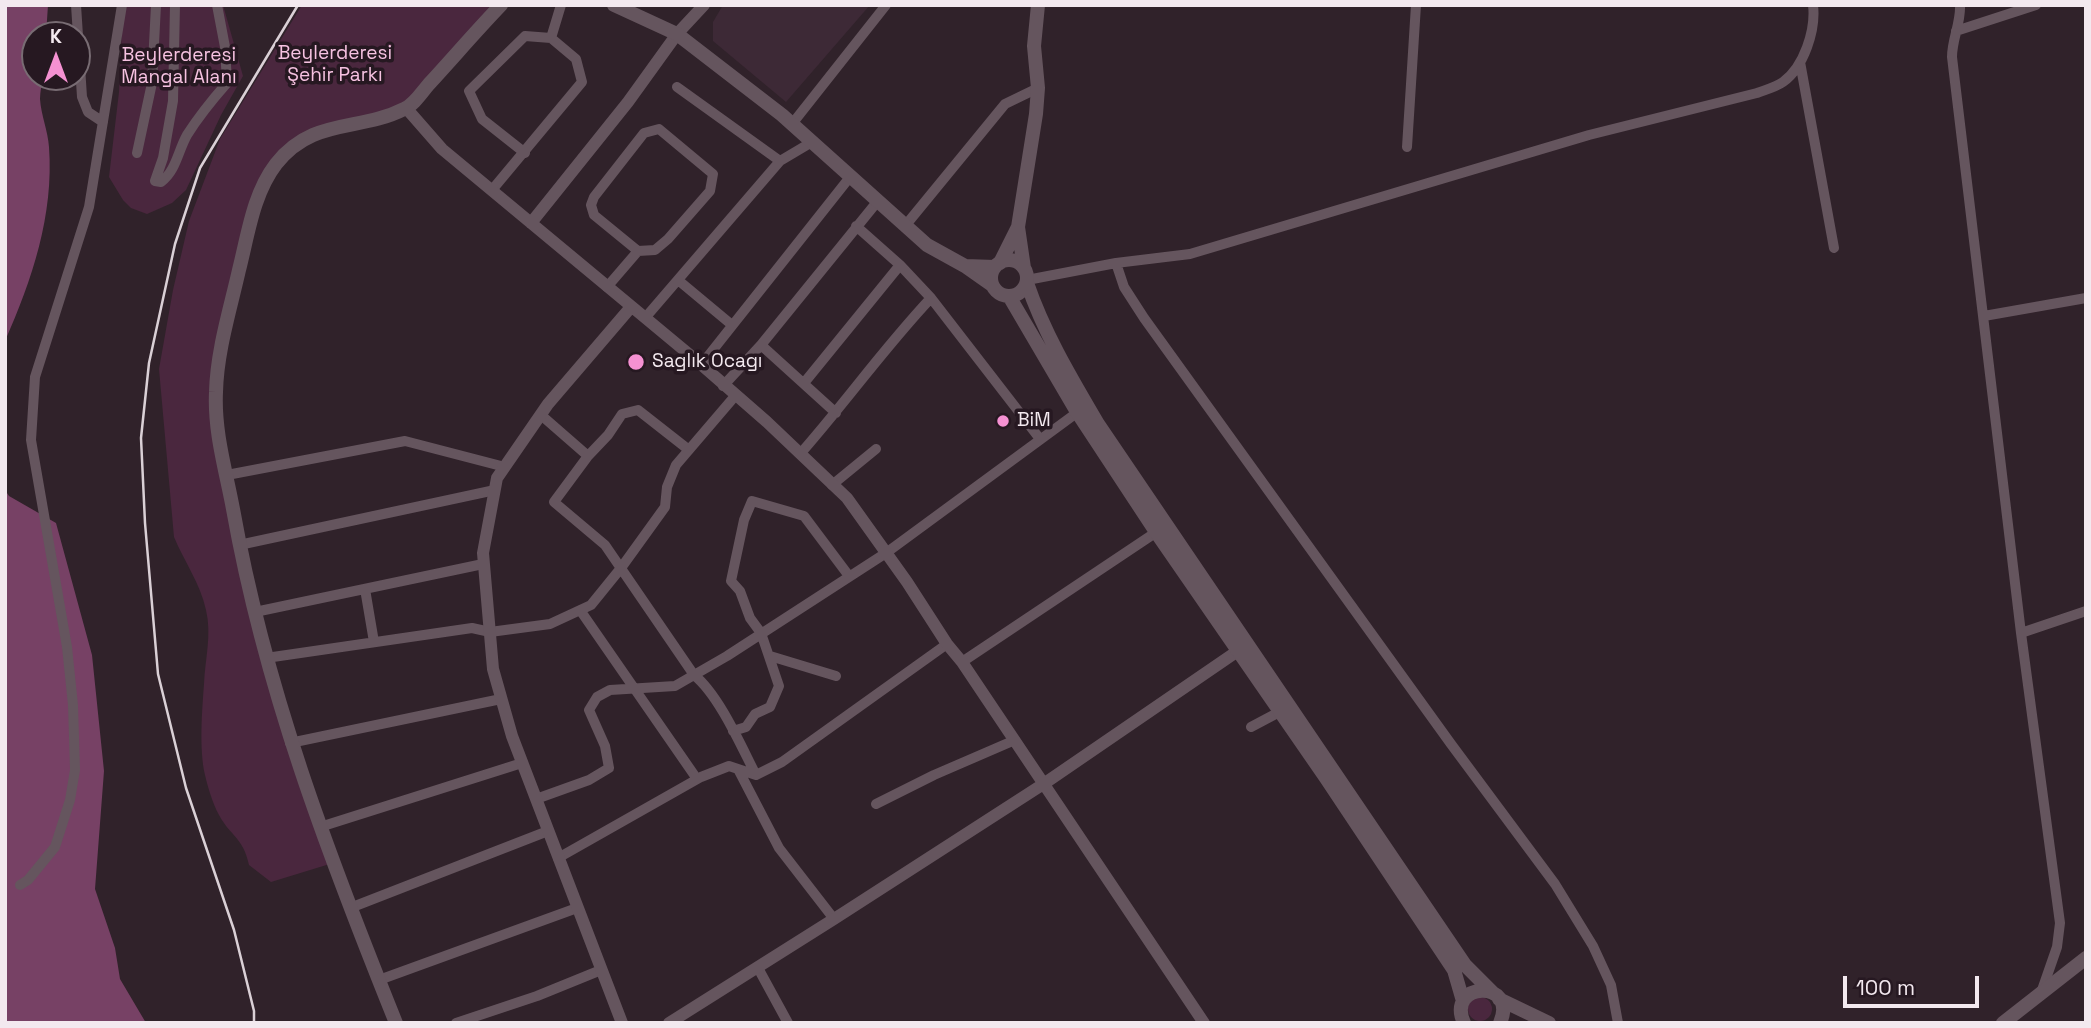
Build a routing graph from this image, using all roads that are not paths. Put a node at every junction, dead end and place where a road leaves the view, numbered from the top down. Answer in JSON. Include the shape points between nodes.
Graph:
{"nodes":[{"id":1,"x":76,"y":5,"type":"edge"},
{"id":2,"x":122,"y":5,"type":"edge"},
{"id":3,"x":156,"y":5,"type":"edge"},
{"id":4,"x":175,"y":5,"type":"edge"},
{"id":5,"x":217,"y":5,"type":"edge"},
{"id":6,"x":501,"y":5,"type":"edge"},
{"id":7,"x":561,"y":5,"type":"edge"},
{"id":8,"x":614,"y":5,"type":"edge"},
{"id":9,"x":704,"y":5,"type":"edge"},
{"id":10,"x":886,"y":5,"type":"edge"},
{"id":11,"x":1416,"y":5,"type":"edge"},
{"id":12,"x":1813,"y":5,"type":"edge"},
{"id":13,"x":1960,"y":5,"type":"edge"},
{"id":14,"x":2036,"y":5,"type":"edge"},
{"id":15,"x":1039,"y":6,"type":"edge"},
{"id":16,"x":1956,"y":31,"type":"junction"},
{"id":17,"x":677,"y":34,"type":"junction"},
{"id":18,"x":551,"y":38,"type":"junction"},
{"id":19,"x":1800,"y":62,"type":"junction"},
{"id":20,"x":677,"y":87,"type":"dead end"},
{"id":21,"x":1038,"y":88,"type":"junction"},
{"id":22,"x":407,"y":109,"type":"junction"},
{"id":23,"x":103,"y":122,"type":"junction"},
{"id":24,"x":792,"y":124,"type":"junction"},
{"id":25,"x":812,"y":142,"type":"junction"},
{"id":26,"x":1407,"y":147,"type":"dead end"},
{"id":27,"x":137,"y":153,"type":"dead end"},
{"id":28,"x":525,"y":153,"type":"junction"},
{"id":29,"x":779,"y":162,"type":"junction"},
{"id":30,"x":850,"y":177,"type":"junction"},
{"id":31,"x":492,"y":190,"type":"junction"},
{"id":32,"x":877,"y":202,"type":"junction"},
{"id":33,"x":531,"y":223,"type":"junction"},
{"id":34,"x":856,"y":226,"type":"junction"},
{"id":35,"x":905,"y":226,"type":"junction"},
{"id":36,"x":1018,"y":227,"type":"junction"},
{"id":37,"x":1834,"y":248,"type":"dead end"},
{"id":38,"x":638,"y":251,"type":"junction"},
{"id":39,"x":1116,"y":263,"type":"junction"},
{"id":40,"x":900,"y":265,"type":"junction"},
{"id":41,"x":965,"y":265,"type":"junction"},
{"id":42,"x":998,"y":265,"type":"junction"},
{"id":43,"x":1026,"y":277,"type":"junction"},
{"id":44,"x":678,"y":280,"type":"junction"},
{"id":45,"x":992,"y":285,"type":"junction"},
{"id":46,"x":607,"y":287,"type":"junction"},
{"id":47,"x":1009,"y":296,"type":"junction"},
{"id":48,"x":931,"y":298,"type":"junction"},
{"id":49,"x":2086,"y":298,"type":"edge"},
{"id":50,"x":631,"y":307,"type":"junction"},
{"id":51,"x":1984,"y":316,"type":"junction"},
{"id":52,"x":645,"y":318,"type":"junction"},
{"id":53,"x":732,"y":325,"type":"junction"},
{"id":54,"x":761,"y":345,"type":"junction"},
{"id":55,"x":701,"y":365,"type":"junction"},
{"id":56,"x":804,"y":383,"type":"junction"},
{"id":57,"x":723,"y":386,"type":"junction"},
{"id":58,"x":734,"y":396,"type":"junction"},
{"id":59,"x":1082,"y":409,"type":"junction"},
{"id":60,"x":836,"y":414,"type":"junction"},
{"id":61,"x":541,"y":415,"type":"junction"},
{"id":62,"x":1040,"y":439,"type":"junction"},
{"id":63,"x":876,"y":449,"type":"dead end"},
{"id":64,"x":688,"y":450,"type":"junction"},
{"id":65,"x":800,"y":454,"type":"junction"},
{"id":66,"x":588,"y":456,"type":"junction"},
{"id":67,"x":505,"y":467,"type":"junction"},
{"id":68,"x":227,"y":475,"type":"junction"},
{"id":69,"x":832,"y":485,"type":"junction"},
{"id":70,"x":495,"y":490,"type":"junction"},
{"id":71,"x":1161,"y":528,"type":"junction"},
{"id":72,"x":239,"y":545,"type":"junction"},
{"id":73,"x":886,"y":552,"type":"junction"},
{"id":74,"x":484,"y":564,"type":"junction"},
{"id":75,"x":621,"y":568,"type":"junction"},
{"id":76,"x":849,"y":576,"type":"junction"},
{"id":77,"x":365,"y":589,"type":"junction"},
{"id":78,"x":580,"y":610,"type":"junction"},
{"id":79,"x":2086,"y":611,"type":"edge"},
{"id":80,"x":255,"y":612,"type":"junction"},
{"id":81,"x":490,"y":632,"type":"junction"},
{"id":82,"x":2021,"y":633,"type":"junction"},
{"id":83,"x":761,"y":634,"type":"junction"},
{"id":84,"x":374,"y":642,"type":"junction"},
{"id":85,"x":947,"y":644,"type":"junction"},
{"id":86,"x":1243,"y":648,"type":"junction"},
{"id":87,"x":770,"y":656,"type":"junction"},
{"id":88,"x":266,"y":658,"type":"junction"},
{"id":89,"x":962,"y":662,"type":"junction"},
{"id":90,"x":622,"y":670,"type":"junction"},
{"id":91,"x":694,"y":675,"type":"junction"},
{"id":92,"x":836,"y":676,"type":"dead end"},
{"id":93,"x":634,"y":688,"type":"junction"},
{"id":94,"x":610,"y":690,"type":"junction"},
{"id":95,"x":501,"y":699,"type":"junction"},
{"id":96,"x":1286,"y":709,"type":"junction"},
{"id":97,"x":1251,"y":727,"type":"dead end"},
{"id":98,"x":733,"y":731,"type":"junction"},
{"id":99,"x":1015,"y":740,"type":"junction"},
{"id":100,"x":290,"y":743,"type":"junction"},
{"id":101,"x":522,"y":763,"type":"junction"},
{"id":102,"x":739,"y":771,"type":"junction"},
{"id":103,"x":756,"y":775,"type":"junction"},
{"id":104,"x":697,"y":779,"type":"junction"},
{"id":105,"x":1045,"y":783,"type":"junction"},
{"id":106,"x":536,"y":799,"type":"junction"},
{"id":107,"x":876,"y":804,"type":"dead end"},
{"id":108,"x":320,"y":827,"type":"junction"},
{"id":109,"x":548,"y":831,"type":"junction"},
{"id":110,"x":558,"y":858,"type":"junction"},
{"id":111,"x":20,"y":885,"type":"dead end"},
{"id":112,"x":350,"y":908,"type":"junction"},
{"id":113,"x":577,"y":908,"type":"junction"},
{"id":114,"x":834,"y":919,"type":"junction"},
{"id":115,"x":2086,"y":958,"type":"edge"},
{"id":116,"x":758,"y":968,"type":"junction"},
{"id":117,"x":601,"y":970,"type":"junction"},
{"id":118,"x":379,"y":980,"type":"junction"},
{"id":119,"x":2041,"y":993,"type":"junction"},
{"id":120,"x":1496,"y":996,"type":"junction"},
{"id":121,"x":1459,"y":1015,"type":"edge"},
{"id":122,"x":396,"y":1023,"type":"edge"},
{"id":123,"x":456,"y":1023,"type":"edge"},
{"id":124,"x":622,"y":1023,"type":"edge"},
{"id":125,"x":668,"y":1023,"type":"edge"},
{"id":126,"x":788,"y":1023,"type":"edge"},
{"id":127,"x":1204,"y":1023,"type":"edge"},
{"id":128,"x":1500,"y":1023,"type":"edge"},
{"id":129,"x":1549,"y":1023,"type":"edge"},
{"id":130,"x":1618,"y":1023,"type":"edge"},
{"id":131,"x":2003,"y":1023,"type":"edge"}],
"edges":[{"from":1,"to":23,"type":"street","via":[[82,97],[88,112]]},
{"from":2,"to":23,"type":"street"},
{"from":3,"to":27,"type":"street","via":[[152,83]]},
{"from":4,"to":5,"type":"street","via":[[173,101],[155,181],[161,182],[170,176],[181,146],[204,109],[227,83]]},
{"from":6,"to":22,"type":"main road"},
{"from":7,"to":18,"type":"street"},
{"from":8,"to":17,"type":"main road"},
{"from":9,"to":17,"type":"street"},
{"from":10,"to":24,"type":"street"},
{"from":11,"to":26,"type":"street"},
{"from":12,"to":19,"type":"street","via":[[1812,26]]},
{"from":13,"to":16,"type":"street"},
{"from":14,"to":16,"type":"street"},
{"from":15,"to":21,"type":"main road","via":[[1034,46]]},
{"from":16,"to":51,"type":"street","via":[[1952,57]]},
{"from":17,"to":24,"type":"main road"},
{"from":17,"to":33,"type":"street"},
{"from":18,"to":28,"type":"street","via":[[576,59],[582,82]]},
{"from":18,"to":28,"type":"street","via":[[525,36],[469,91],[482,119]]},
{"from":19,"to":37,"type":"street"},
{"from":19,"to":39,"type":"street","via":[[1783,82],[1757,93],[1588,135],[1190,254]]},
{"from":20,"to":29,"type":"street"},
{"from":21,"to":35,"type":"street","via":[[1005,104]]},
{"from":21,"to":36,"type":"main road"},
{"from":22,"to":31,"type":"street","via":[[442,149]]},
{"from":22,"to":68,"type":"main road","via":[[315,134],[277,163],[265,182],[249,229],[220,354],[216,412]]},
{"from":23,"to":111,"type":"street","via":[[89,207],[35,377],[31,440],[67,647],[75,770],[55,847]]},
{"from":24,"to":25,"type":"main road"},
{"from":25,"to":29,"type":"street"},
{"from":25,"to":30,"type":"main road"},
{"from":28,"to":31,"type":"street"},
{"from":29,"to":44,"type":"street"},
{"from":30,"to":32,"type":"main road"},
{"from":30,"to":53,"type":"street"},
{"from":31,"to":33,"type":"street"},
{"from":32,"to":34,"type":"street"},
{"from":32,"to":35,"type":"main road"},
{"from":33,"to":46,"type":"street"},
{"from":34,"to":40,"type":"street"},
{"from":34,"to":54,"type":"street"},
{"from":35,"to":41,"type":"main road","via":[[927,245]]},
{"from":36,"to":42,"type":"main road"},
{"from":36,"to":43,"type":"main road"},
{"from":38,"to":38,"type":"street","via":[[594,215],[592,205],[645,133],[659,129],[713,174],[710,191],[668,239],[655,250]]},
{"from":38,"to":46,"type":"street"},
{"from":39,"to":43,"type":"street"},
{"from":39,"to":130,"type":"street","via":[[1124,287],[1144,318],[1555,884],[1611,985]]},
{"from":40,"to":48,"type":"street"},
{"from":40,"to":56,"type":"street"},
{"from":41,"to":42,"type":"main road"},
{"from":41,"to":45,"type":"main road"},
{"from":42,"to":43,"type":"main road","via":[[1012,260]]},
{"from":42,"to":45,"type":"main road","via":[[991,276]]},
{"from":43,"to":47,"type":"main road","via":[[1021,292]]},
{"from":43,"to":59,"type":"main road","via":[[1038,317]]},
{"from":44,"to":52,"type":"street"},
{"from":44,"to":53,"type":"street"},
{"from":45,"to":47,"type":"main road"},
{"from":46,"to":50,"type":"street"},
{"from":47,"to":59,"type":"main road"},
{"from":48,"to":60,"type":"street"},
{"from":48,"to":62,"type":"street"},
{"from":49,"to":51,"type":"street"},
{"from":50,"to":52,"type":"street"},
{"from":50,"to":61,"type":"street"},
{"from":51,"to":82,"type":"street"},
{"from":52,"to":55,"type":"street"},
{"from":53,"to":55,"type":"street"},
{"from":54,"to":56,"type":"street"},
{"from":54,"to":57,"type":"street"},
{"from":55,"to":57,"type":"street"},
{"from":56,"to":60,"type":"street"},
{"from":57,"to":58,"type":"street"},
{"from":58,"to":64,"type":"street"},
{"from":58,"to":65,"type":"street"},
{"from":59,"to":62,"type":"street"},
{"from":59,"to":71,"type":"main road"},
{"from":60,"to":65,"type":"street"},
{"from":61,"to":66,"type":"street"},
{"from":61,"to":67,"type":"street"},
{"from":62,"to":73,"type":"street"},
{"from":63,"to":69,"type":"street"},
{"from":64,"to":66,"type":"street","via":[[638,410],[622,414]]},
{"from":64,"to":75,"type":"street","via":[[676,465],[664,507]]},
{"from":65,"to":69,"type":"street"},
{"from":66,"to":75,"type":"street","via":[[554,502],[605,545]]},
{"from":67,"to":68,"type":"street","via":[[405,441]]},
{"from":67,"to":70,"type":"street"},
{"from":68,"to":72,"type":"main road"},
{"from":69,"to":73,"type":"street","via":[[847,498]]},
{"from":70,"to":72,"type":"street"},
{"from":70,"to":74,"type":"street","via":[[482,552]]},
{"from":71,"to":86,"type":"main road"},
{"from":71,"to":89,"type":"street"},
{"from":72,"to":80,"type":"main road"},
{"from":73,"to":76,"type":"street"},
{"from":73,"to":85,"type":"street"},
{"from":74,"to":77,"type":"street"},
{"from":74,"to":81,"type":"street"},
{"from":75,"to":78,"type":"street","via":[[590,606]]},
{"from":75,"to":91,"type":"street"},
{"from":76,"to":83,"type":"street"},
{"from":76,"to":83,"type":"street","via":[[804,516],[752,501],[731,581]]},
{"from":77,"to":80,"type":"street"},
{"from":77,"to":84,"type":"street"},
{"from":78,"to":81,"type":"street","via":[[550,624]]},
{"from":78,"to":90,"type":"street"},
{"from":79,"to":82,"type":"street"},
{"from":80,"to":88,"type":"main road"},
{"from":81,"to":84,"type":"street","via":[[472,628]]},
{"from":81,"to":95,"type":"street"},
{"from":82,"to":119,"type":"street","via":[[2060,923]]},
{"from":83,"to":87,"type":"street"},
{"from":83,"to":91,"type":"street"},
{"from":84,"to":88,"type":"street"},
{"from":85,"to":89,"type":"street"},
{"from":85,"to":103,"type":"street","via":[[782,762]]},
{"from":86,"to":96,"type":"main road"},
{"from":86,"to":105,"type":"street"},
{"from":87,"to":92,"type":"street"},
{"from":87,"to":98,"type":"street","via":[[779,686],[770,707],[755,714],[746,727]]},
{"from":88,"to":100,"type":"main road"},
{"from":89,"to":99,"type":"street"},
{"from":90,"to":93,"type":"street"},
{"from":90,"to":94,"type":"street"},
{"from":91,"to":93,"type":"street","via":[[675,685]]},
{"from":91,"to":98,"type":"street"},
{"from":93,"to":94,"type":"street"},
{"from":93,"to":104,"type":"street"},
{"from":94,"to":106,"type":"street","via":[[597,697],[589,710],[609,768]]},
{"from":95,"to":100,"type":"street"},
{"from":95,"to":101,"type":"street"},
{"from":96,"to":97,"type":"street"},
{"from":96,"to":120,"type":"main road","via":[[1465,965]]},
{"from":96,"to":121,"type":"main road","via":[[1454,970]]},
{"from":98,"to":103,"type":"street"},
{"from":99,"to":105,"type":"street"},
{"from":99,"to":107,"type":"street"},
{"from":100,"to":108,"type":"main road"},
{"from":101,"to":106,"type":"street"},
{"from":101,"to":108,"type":"street"},
{"from":102,"to":103,"type":"street"},
{"from":102,"to":104,"type":"street","via":[[729,766]]},
{"from":102,"to":114,"type":"street","via":[[779,848]]},
{"from":104,"to":110,"type":"street"},
{"from":105,"to":114,"type":"street"},
{"from":105,"to":127,"type":"street"},
{"from":106,"to":109,"type":"street"},
{"from":108,"to":112,"type":"main road"},
{"from":109,"to":110,"type":"street"},
{"from":109,"to":112,"type":"street"},
{"from":110,"to":113,"type":"street"},
{"from":112,"to":118,"type":"main road"},
{"from":113,"to":117,"type":"street"},
{"from":113,"to":118,"type":"street"},
{"from":114,"to":116,"type":"street"},
{"from":115,"to":119,"type":"main road"},
{"from":116,"to":125,"type":"street"},
{"from":116,"to":126,"type":"street"},
{"from":117,"to":123,"type":"street"},
{"from":117,"to":124,"type":"street"},
{"from":118,"to":122,"type":"main road"},
{"from":119,"to":131,"type":"main road"},
{"from":120,"to":121,"type":"main road","via":[[1483,990],[1470,994]]},
{"from":120,"to":128,"type":"main road","via":[[1504,1014]]},
{"from":120,"to":129,"type":"main road"}]}
